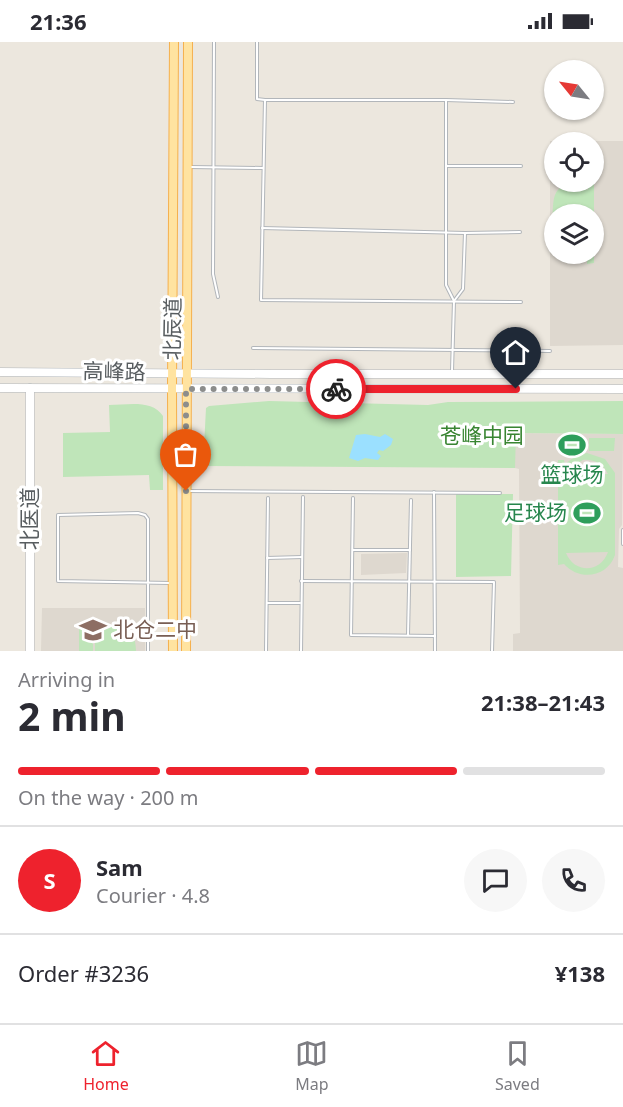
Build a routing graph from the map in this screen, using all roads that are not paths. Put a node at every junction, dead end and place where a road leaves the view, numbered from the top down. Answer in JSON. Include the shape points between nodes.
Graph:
{"nodes":[{"id":1,"x":174,"y":42,"type":"edge"},
{"id":2,"x":188,"y":42,"type":"edge"},
{"id":3,"x":214,"y":42,"type":"edge"},
{"id":4,"x":257,"y":42,"type":"edge"},
{"id":5,"x":265,"y":100,"type":"junction"},
{"id":6,"x":446,"y":100,"type":"junction"},
{"id":7,"x":513,"y":102,"type":"dead end"},
{"id":8,"x":446,"y":166,"type":"junction"},
{"id":9,"x":521,"y":166,"type":"dead end"},
{"id":10,"x":187,"y":167,"type":"junction"},
{"id":11,"x":213,"y":168,"type":"junction"},
{"id":12,"x":263,"y":168,"type":"junction"},
{"id":13,"x":261,"y":228,"type":"junction"},
{"id":14,"x":520,"y":232,"type":"dead end"},
{"id":15,"x":446,"y":233,"type":"junction"},
{"id":16,"x":465,"y":233,"type":"junction"},
{"id":17,"x":218,"y":297,"type":"dead end"},
{"id":18,"x":454,"y":302,"type":"junction"},
{"id":19,"x":521,"y":302,"type":"dead end"},
{"id":20,"x":253,"y":348,"type":"dead end"},
{"id":21,"x":452,"y":351,"type":"junction"},
{"id":22,"x":550,"y":351,"type":"dead end"},
{"id":23,"x":0,"y":372,"type":"edge"},
{"id":24,"x":172,"y":373,"type":"junction"},
{"id":25,"x":187,"y":373,"type":"junction"},
{"id":26,"x":452,"y":374,"type":"junction"},
{"id":27,"x":623,"y":375,"type":"edge"},
{"id":28,"x":0,"y":388,"type":"edge"},
{"id":29,"x":30,"y":388,"type":"junction"},
{"id":30,"x":172,"y":389,"type":"junction"},
{"id":31,"x":186,"y":389,"type":"junction"},
{"id":32,"x":623,"y":389,"type":"edge"},
{"id":33,"x":186,"y":491,"type":"junction"},
{"id":34,"x":434,"y":491,"type":"junction"},
{"id":35,"x":500,"y":492,"type":"dead end"},
{"id":36,"x":303,"y":497,"type":"dead end"},
{"id":37,"x":268,"y":498,"type":"dead end"},
{"id":38,"x":353,"y":498,"type":"dead end"},
{"id":39,"x":411,"y":500,"type":"dead end"},
{"id":40,"x":623,"y":530,"type":"edge"},
{"id":41,"x":623,"y":544,"type":"edge"},
{"id":42,"x":353,"y":550,"type":"junction"},
{"id":43,"x":411,"y":550,"type":"junction"},
{"id":44,"x":302,"y":557,"type":"junction"},
{"id":45,"x":267,"y":558,"type":"junction"},
{"id":46,"x":352,"y":580,"type":"junction"},
{"id":47,"x":411,"y":580,"type":"junction"},
{"id":48,"x":434,"y":580,"type":"junction"},
{"id":49,"x":301,"y":581,"type":"junction"},
{"id":50,"x":148,"y":583,"type":"junction"},
{"id":51,"x":172,"y":583,"type":"junction"},
{"id":52,"x":267,"y":603,"type":"junction"},
{"id":53,"x":301,"y":603,"type":"junction"},
{"id":54,"x":408,"y":635,"type":"junction"},
{"id":55,"x":435,"y":636,"type":"junction"},
{"id":56,"x":30,"y":651,"type":"edge"},
{"id":57,"x":148,"y":651,"type":"edge"},
{"id":58,"x":173,"y":651,"type":"edge"},
{"id":59,"x":186,"y":651,"type":"edge"},
{"id":60,"x":266,"y":651,"type":"edge"},
{"id":61,"x":301,"y":651,"type":"edge"},
{"id":62,"x":435,"y":651,"type":"edge"},
{"id":63,"x":492,"y":651,"type":"edge"}],
"edges":[{"from":1,"to":24,"type":"main road","name":"北辰道"},
{"from":2,"to":10,"type":"main road","name":"北辰道"},
{"from":3,"to":11,"type":"lane"},
{"from":4,"to":5,"type":"lane","via":[[257,99]]},
{"from":5,"to":6,"type":"lane"},
{"from":5,"to":12,"type":"lane"},
{"from":6,"to":7,"type":"lane"},
{"from":6,"to":8,"type":"lane"},
{"from":8,"to":9,"type":"lane"},
{"from":8,"to":15,"type":"lane"},
{"from":10,"to":11,"type":"lane"},
{"from":10,"to":25,"type":"main road","name":"北辰道"},
{"from":11,"to":12,"type":"lane"},
{"from":11,"to":17,"type":"lane","via":[[213,274]]},
{"from":12,"to":13,"type":"lane"},
{"from":13,"to":15,"type":"lane"},
{"from":13,"to":18,"type":"lane","via":[[261,300]]},
{"from":14,"to":16,"type":"lane"},
{"from":15,"to":16,"type":"lane"},
{"from":15,"to":18,"type":"lane","via":[[446,285]]},
{"from":16,"to":18,"type":"lane","via":[[463,289]]},
{"from":18,"to":19,"type":"lane"},
{"from":18,"to":21,"type":"lane"},
{"from":20,"to":21,"type":"lane"},
{"from":21,"to":22,"type":"lane"},
{"from":21,"to":26,"type":"lane"},
{"from":23,"to":24,"type":"main road","name":"高峰路"},
{"from":24,"to":25,"type":"main road","name":"高峰路"},
{"from":24,"to":30,"type":"main road","name":"北辰道"},
{"from":25,"to":26,"type":"main road","name":"高峰路"},
{"from":25,"to":31,"type":"main road","name":"北辰道"},
{"from":26,"to":27,"type":"main road","name":"高峰路"},
{"from":28,"to":29,"type":"main road","name":"高峰路"},
{"from":29,"to":30,"type":"main road","name":"高峰路"},
{"from":29,"to":56,"type":"main road","name":"北医道"},
{"from":30,"to":31,"type":"main road","name":"高峰路"},
{"from":30,"to":51,"type":"main road","name":"北辰道"},
{"from":31,"to":32,"type":"main road","name":"高峰路"},
{"from":31,"to":33,"type":"main road","name":"北辰道"},
{"from":33,"to":34,"type":"lane"},
{"from":33,"to":59,"type":"main road","name":"北辰道"},
{"from":34,"to":35,"type":"lane"},
{"from":34,"to":48,"type":"lane"},
{"from":36,"to":44,"type":"lane"},
{"from":37,"to":45,"type":"lane"},
{"from":38,"to":42,"type":"lane"},
{"from":39,"to":43,"type":"lane"},
{"from":40,"to":41,"type":"lane"},
{"from":42,"to":43,"type":"lane"},
{"from":42,"to":46,"type":"lane"},
{"from":43,"to":47,"type":"lane"},
{"from":44,"to":45,"type":"lane"},
{"from":44,"to":49,"type":"lane"},
{"from":45,"to":52,"type":"lane"},
{"from":46,"to":47,"type":"lane"},
{"from":46,"to":49,"type":"lane"},
{"from":46,"to":54,"type":"lane","via":[[351,635]]},
{"from":47,"to":48,"type":"lane"},
{"from":47,"to":54,"type":"lane"},
{"from":48,"to":55,"type":"lane"},
{"from":48,"to":63,"type":"lane","via":[[494,582]]},
{"from":49,"to":53,"type":"lane"},
{"from":50,"to":50,"type":"lane","via":[[58,581],[58,515],[145,515]]},
{"from":50,"to":51,"type":"lane"},
{"from":50,"to":57,"type":"lane"},
{"from":51,"to":58,"type":"main road","name":"北辰道"},
{"from":52,"to":53,"type":"lane"},
{"from":52,"to":60,"type":"lane"},
{"from":53,"to":61,"type":"lane"},
{"from":54,"to":55,"type":"lane"},
{"from":55,"to":62,"type":"lane"}]}
